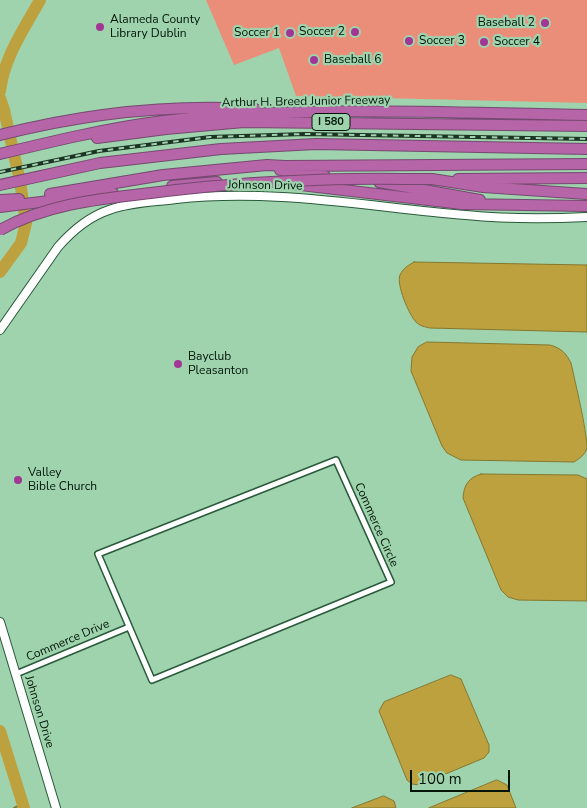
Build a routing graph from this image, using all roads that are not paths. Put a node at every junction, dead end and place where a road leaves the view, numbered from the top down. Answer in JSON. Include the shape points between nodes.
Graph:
{"nodes":[{"id":1,"x":275,"y":113,"type":"junction"},
{"id":2,"x":587,"y":115,"type":"edge"},
{"id":3,"x":587,"y":126,"type":"edge"},
{"id":4,"x":0,"y":133,"type":"edge"},
{"id":5,"x":76,"y":135,"type":"junction"},
{"id":6,"x":587,"y":148,"type":"edge"},
{"id":7,"x":0,"y":154,"type":"edge"},
{"id":8,"x":587,"y":164,"type":"edge"},
{"id":9,"x":283,"y":169,"type":"junction"},
{"id":10,"x":587,"y":178,"type":"edge"},
{"id":11,"x":483,"y":183,"type":"junction"},
{"id":12,"x":0,"y":185,"type":"edge"},
{"id":13,"x":587,"y":194,"type":"edge"},
{"id":14,"x":0,"y":200,"type":"edge"},
{"id":15,"x":497,"y":204,"type":"junction"},
{"id":16,"x":587,"y":206,"type":"edge"},
{"id":17,"x":0,"y":207,"type":"edge"},
{"id":18,"x":587,"y":217,"type":"edge"},
{"id":19,"x":0,"y":230,"type":"edge"},
{"id":20,"x":0,"y":330,"type":"edge"},
{"id":21,"x":0,"y":622,"type":"edge"},
{"id":22,"x":128,"y":627,"type":"junction"},
{"id":23,"x":16,"y":674,"type":"junction"},
{"id":24,"x":56,"y":808,"type":"edge"}],
"edges":[{"from":1,"to":2,"type":"highway","name":"Arthur H. Breed Junior Freeway","number":"I 580"},
{"from":1,"to":4,"type":"highway","via":[[239,108],[156,110]]},
{"from":1,"to":5,"type":"highway","name":"Arthur H. Breed Junior Freeway","number":"I 580","via":[[165,121]]},
{"from":3,"to":5,"type":"highway","number":"I 580","via":[[244,122],[98,138]]},
{"from":5,"to":7,"type":"highway","name":"Arthur H. Breed Junior Freeway","number":"I 580"},
{"from":6,"to":12,"type":"highway","number":"I 580","via":[[316,144],[234,148],[100,163]]},
{"from":8,"to":9,"type":"highway"},
{"from":9,"to":14,"type":"highway","via":[[267,165],[163,175]]},
{"from":9,"to":15,"type":"highway","via":[[402,185]]},
{"from":10,"to":11,"type":"highway"},
{"from":11,"to":13,"type":"highway"},
{"from":11,"to":19,"type":"highway","bridge":true,"via":[[432,179],[316,180],[166,191],[79,202],[16,221]]},
{"from":15,"to":16,"type":"highway"},
{"from":15,"to":17,"type":"highway","via":[[482,206],[291,184],[228,181]]},
{"from":18,"to":20,"type":"street","name":"Johnson Drive","via":[[467,215],[272,196],[188,198],[125,205],[96,215],[68,235]]},
{"from":21,"to":23,"type":"street","name":"Johnson Drive"},
{"from":22,"to":22,"type":"street","name":"Commerce Circle","via":[[152,680],[391,582],[336,460],[98,554]]},
{"from":22,"to":23,"type":"street","name":"Commerce Drive"},
{"from":23,"to":24,"type":"street","name":"Johnson Drive"}]}
